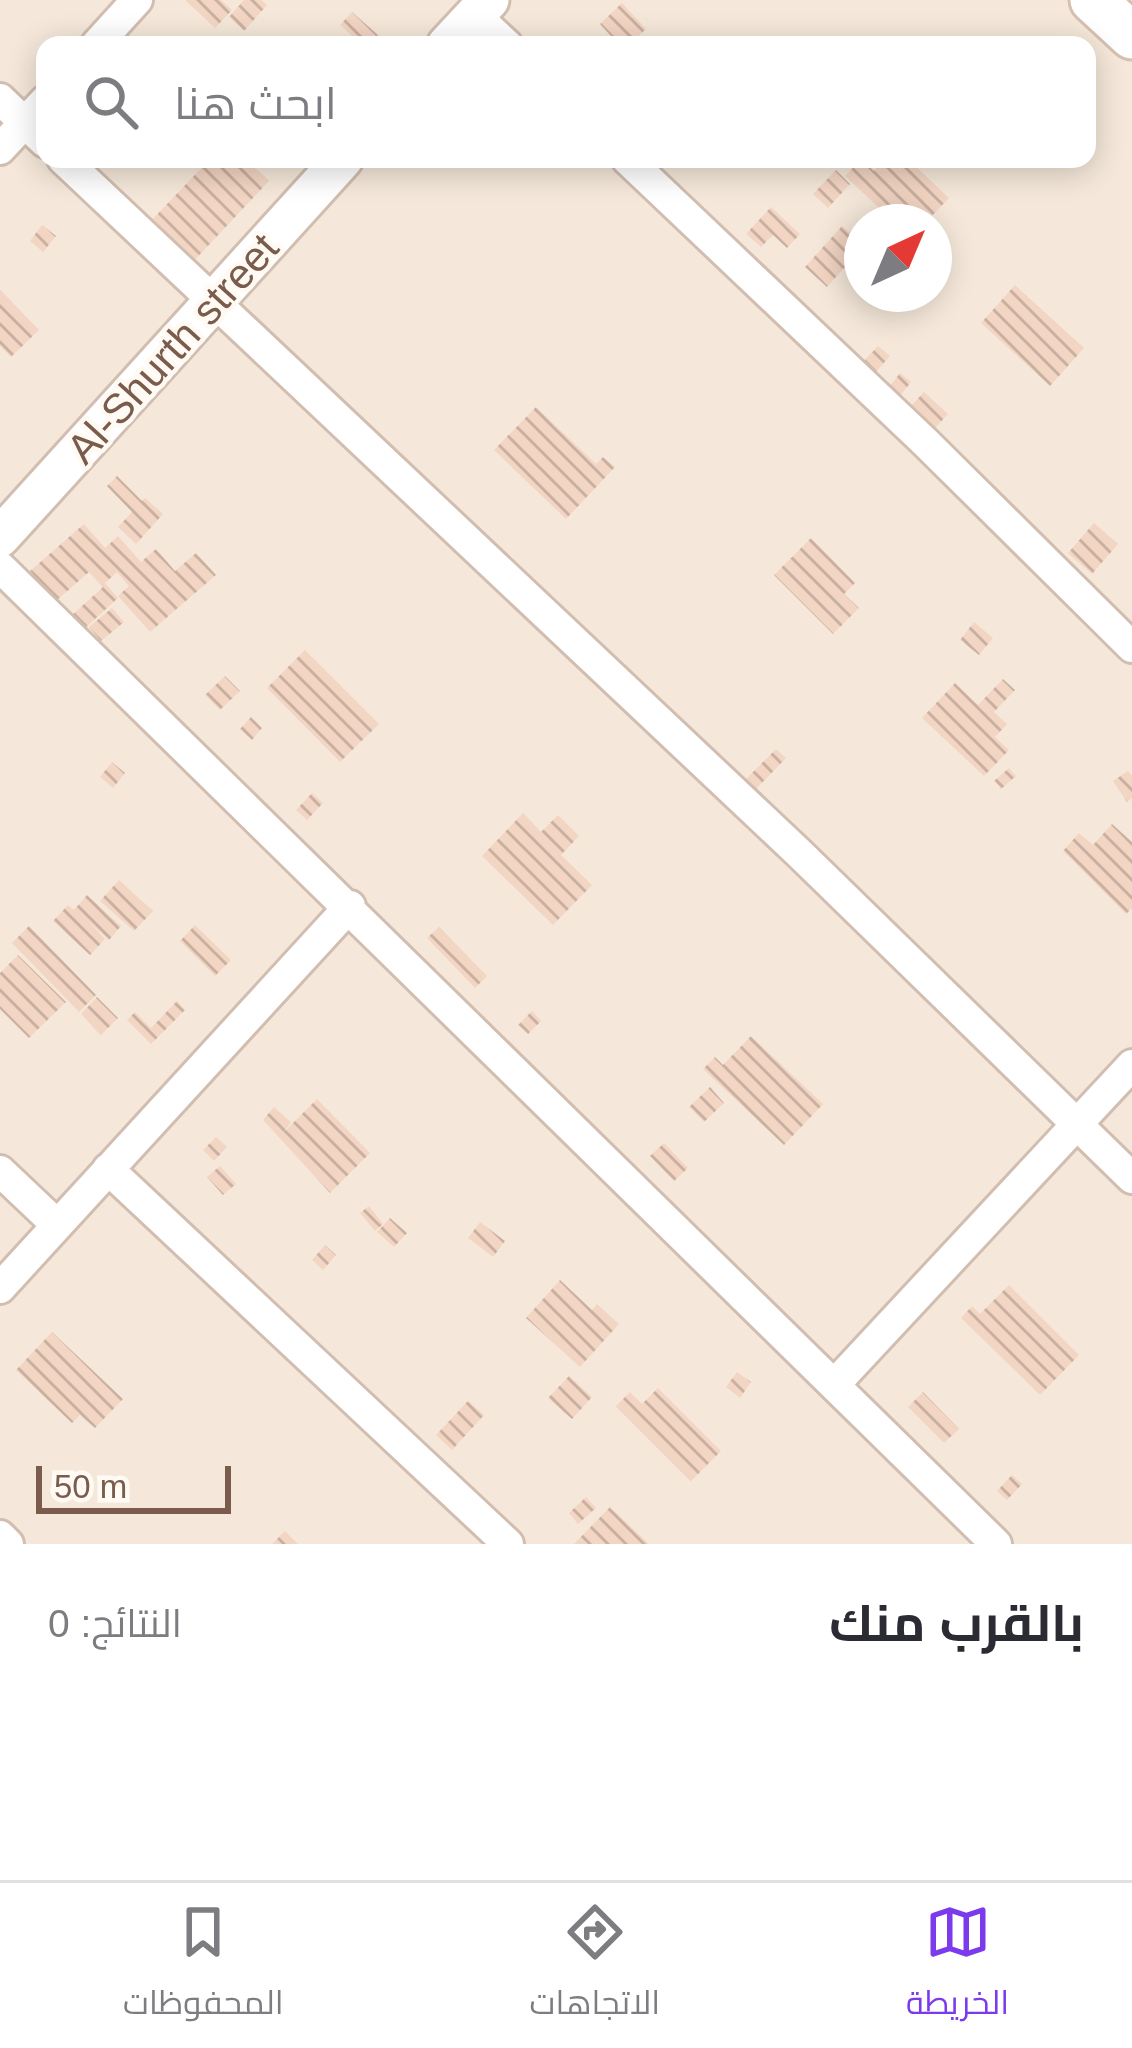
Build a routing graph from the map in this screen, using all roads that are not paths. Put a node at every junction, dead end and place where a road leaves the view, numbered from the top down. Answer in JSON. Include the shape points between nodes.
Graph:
{"nodes":[{"id":1,"x":137,"y":0,"type":"edge"},
{"id":2,"x":1093,"y":0,"type":"edge"},
{"id":3,"x":482,"y":7,"type":"edge"},
{"id":4,"x":104,"y":36,"type":"edge"},
{"id":5,"x":455,"y":36,"type":"edge"},
{"id":6,"x":501,"y":36,"type":"edge"},
{"id":7,"x":1132,"y":36,"type":"edge"},
{"id":8,"x":0,"y":99,"type":"edge"},
{"id":9,"x":36,"y":121,"type":"edge"},
{"id":10,"x":36,"y":123,"type":"edge"},
{"id":11,"x":0,"y":149,"type":"edge"},
{"id":12,"x":72,"y":168,"type":"edge"},
{"id":13,"x":336,"y":168,"type":"edge"},
{"id":14,"x":636,"y":168,"type":"edge"},
{"id":15,"x":213,"y":302,"type":"junction"},
{"id":16,"x":0,"y":538,"type":"edge"},
{"id":17,"x":0,"y":567,"type":"edge"},
{"id":18,"x":1132,"y":647,"type":"edge"},
{"id":19,"x":350,"y":906,"type":"junction"},
{"id":20,"x":1132,"y":1065,"type":"edge"},
{"id":21,"x":1076,"y":1124,"type":"junction"},
{"id":22,"x":108,"y":1169,"type":"junction"},
{"id":23,"x":0,"y":1171,"type":"edge"},
{"id":24,"x":1132,"y":1178,"type":"edge"},
{"id":25,"x":56,"y":1224,"type":"junction"},
{"id":26,"x":0,"y":1288,"type":"edge"},
{"id":27,"x":834,"y":1385,"type":"junction"},
{"id":28,"x":0,"y":1536,"type":"edge"},
{"id":29,"x":978,"y":1538,"type":"edge"},
{"id":30,"x":8,"y":1544,"type":"edge"},
{"id":31,"x":508,"y":1544,"type":"edge"}],
"edges":[{"from":1,"to":4,"type":"street"},
{"from":2,"to":7,"type":"main road"},
{"from":3,"to":5,"type":"street"},
{"from":3,"to":6,"type":"street"},
{"from":8,"to":9,"type":"street"},
{"from":10,"to":11,"type":"street"},
{"from":12,"to":15,"type":"street"},
{"from":13,"to":15,"type":"street","name":"Al-Shurth street"},
{"from":14,"to":18,"type":"street"},
{"from":15,"to":16,"type":"street","name":"Al-Shurth street"},
{"from":15,"to":21,"type":"street"},
{"from":17,"to":19,"type":"street"},
{"from":19,"to":22,"type":"street"},
{"from":19,"to":27,"type":"street"},
{"from":20,"to":21,"type":"street"},
{"from":21,"to":24,"type":"street"},
{"from":21,"to":27,"type":"street"},
{"from":22,"to":25,"type":"street"},
{"from":22,"to":31,"type":"street"},
{"from":23,"to":25,"type":"street"},
{"from":25,"to":26,"type":"street"},
{"from":27,"to":29,"type":"street"},
{"from":28,"to":30,"type":"street"}]}
